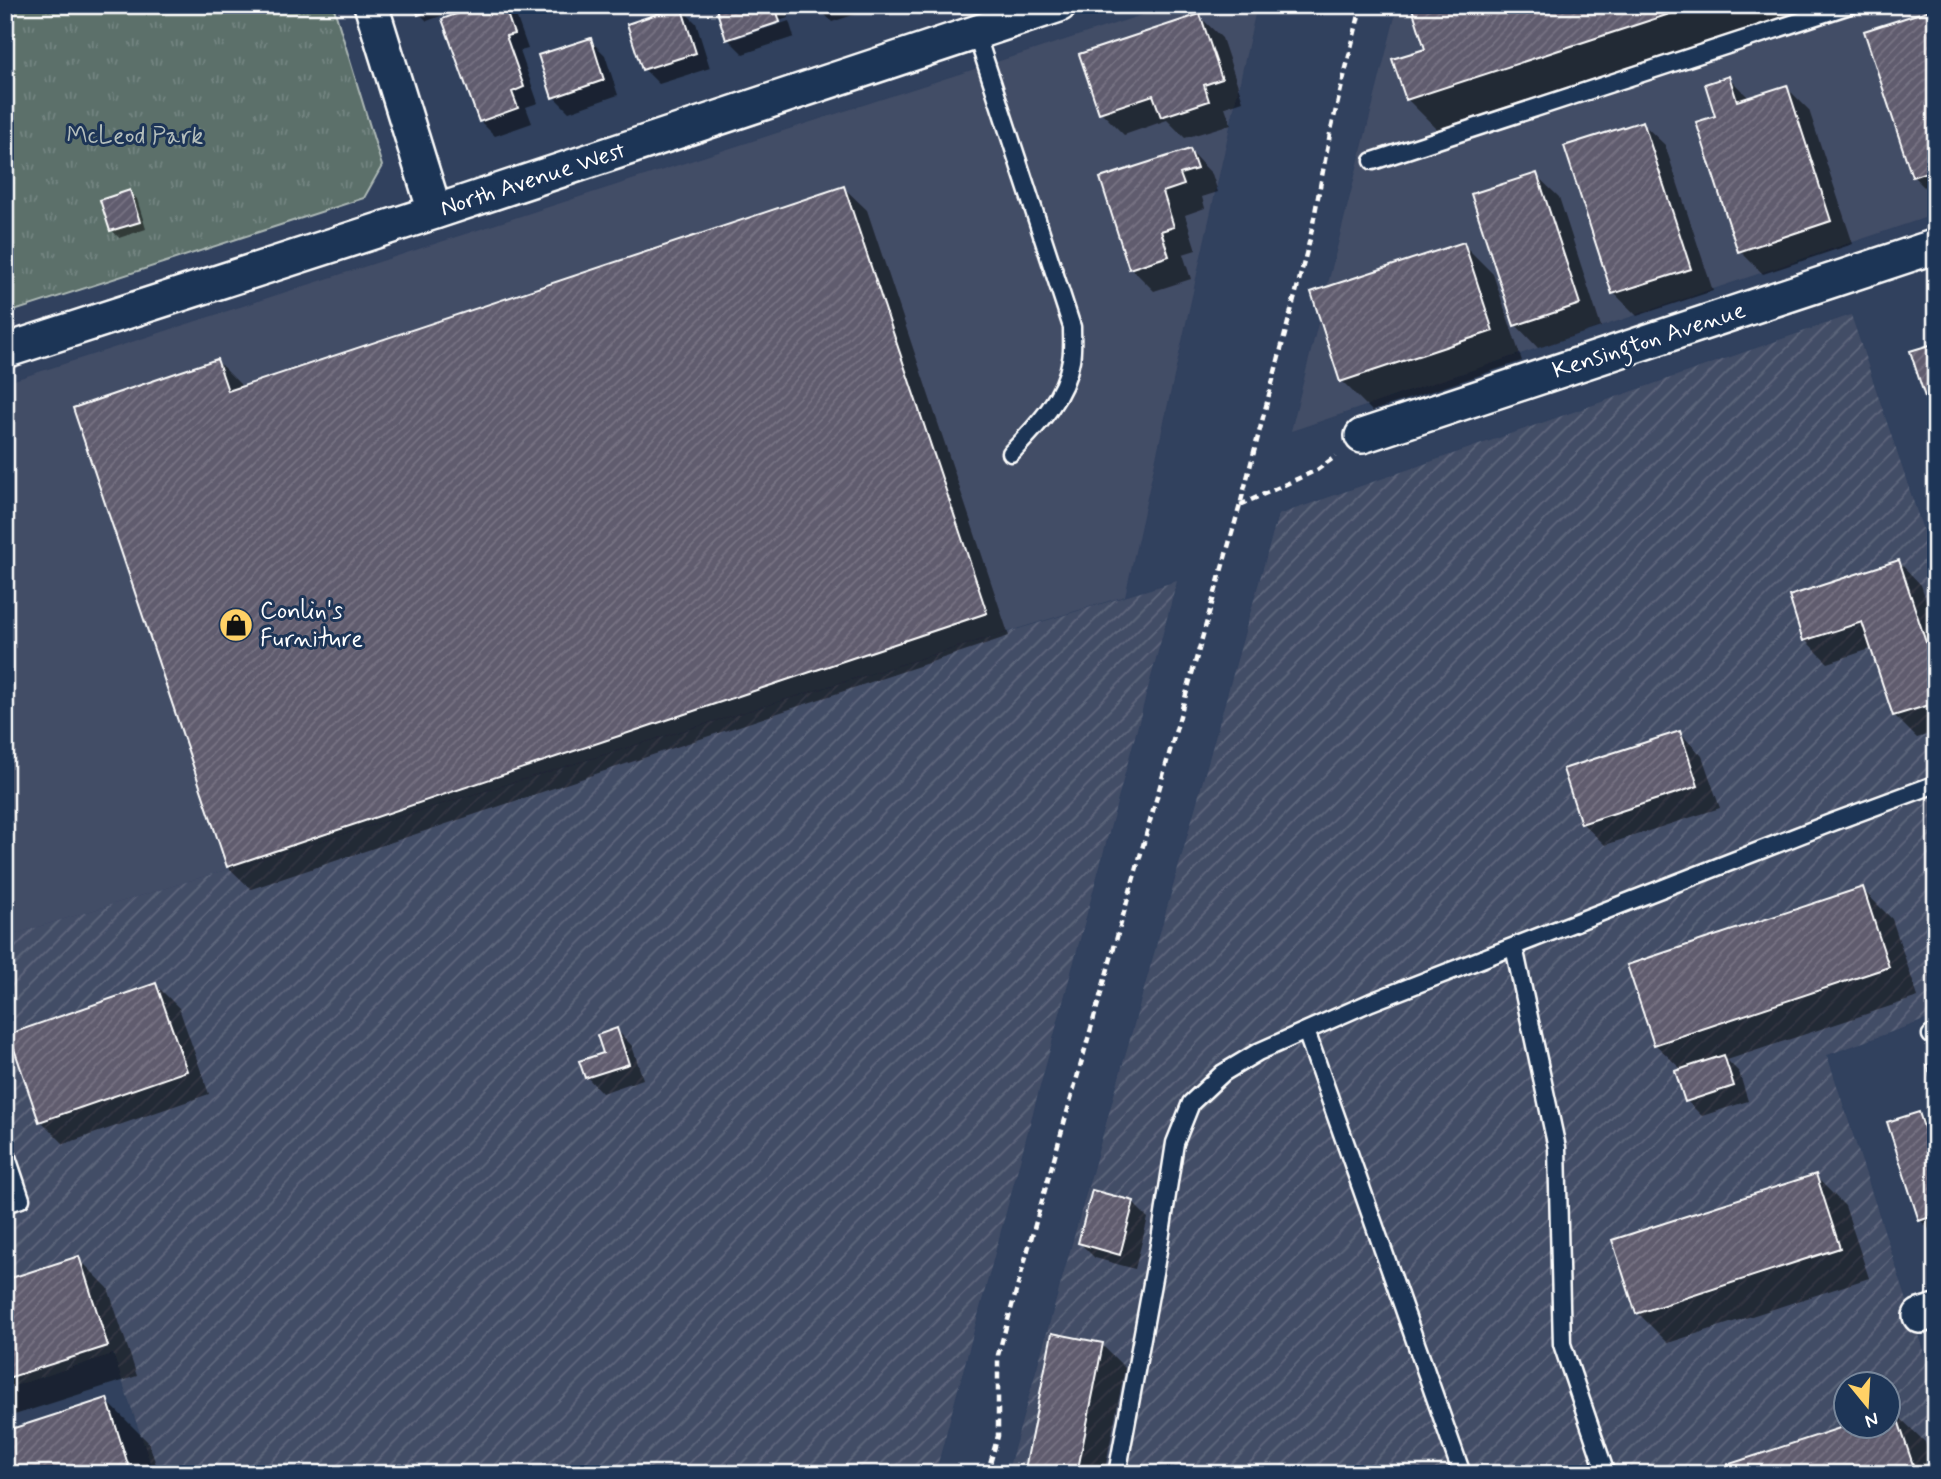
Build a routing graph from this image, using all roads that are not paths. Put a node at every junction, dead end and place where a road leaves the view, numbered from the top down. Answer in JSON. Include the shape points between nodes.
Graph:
{"nodes":[{"id":1,"x":371,"y":5,"type":"edge"},
{"id":2,"x":1059,"y":5,"type":"edge"},
{"id":3,"x":1850,"y":5,"type":"edge"},
{"id":4,"x":976,"y":33,"type":"junction"},
{"id":5,"x":1373,"y":161,"type":"dead end"},
{"id":6,"x":436,"y":212,"type":"junction"},
{"id":7,"x":1936,"y":246,"type":"edge"},
{"id":8,"x":5,"y":351,"type":"edge"},
{"id":9,"x":1362,"y":436,"type":"road end"},
{"id":10,"x":1011,"y":453,"type":"dead end"},
{"id":11,"x":1936,"y":784,"type":"edge"},
{"id":12,"x":1514,"y":947,"type":"junction"},
{"id":13,"x":1306,"y":1031,"type":"junction"},
{"id":14,"x":5,"y":1151,"type":"edge"},
{"id":15,"x":5,"y":1204,"type":"edge"},
{"id":16,"x":1117,"y":1474,"type":"edge"},
{"id":17,"x":1462,"y":1474,"type":"edge"},
{"id":18,"x":1606,"y":1474,"type":"edge"}],
"edges":[{"from":1,"to":6,"type":"street"},
{"from":2,"to":4,"type":"street","name":"North Avenue West"},
{"from":3,"to":5,"type":"lane"},
{"from":4,"to":6,"type":"street","name":"North Avenue West"},
{"from":4,"to":10,"type":"lane","via":[[1072,327],[1071,361],[1059,393],[1041,422]]},
{"from":6,"to":8,"type":"street","name":"North Avenue West"},
{"from":7,"to":9,"type":"street","name":"Kensington Avenue"},
{"from":11,"to":12,"type":"lane"},
{"from":12,"to":13,"type":"lane"},
{"from":12,"to":18,"type":"lane","via":[[1557,1147],[1562,1343]]},
{"from":13,"to":16,"type":"lane","via":[[1223,1073],[1191,1103],[1175,1143]]},
{"from":13,"to":17,"type":"lane"},
{"from":14,"to":15,"type":"lane","via":[[21,1199]]}]}
